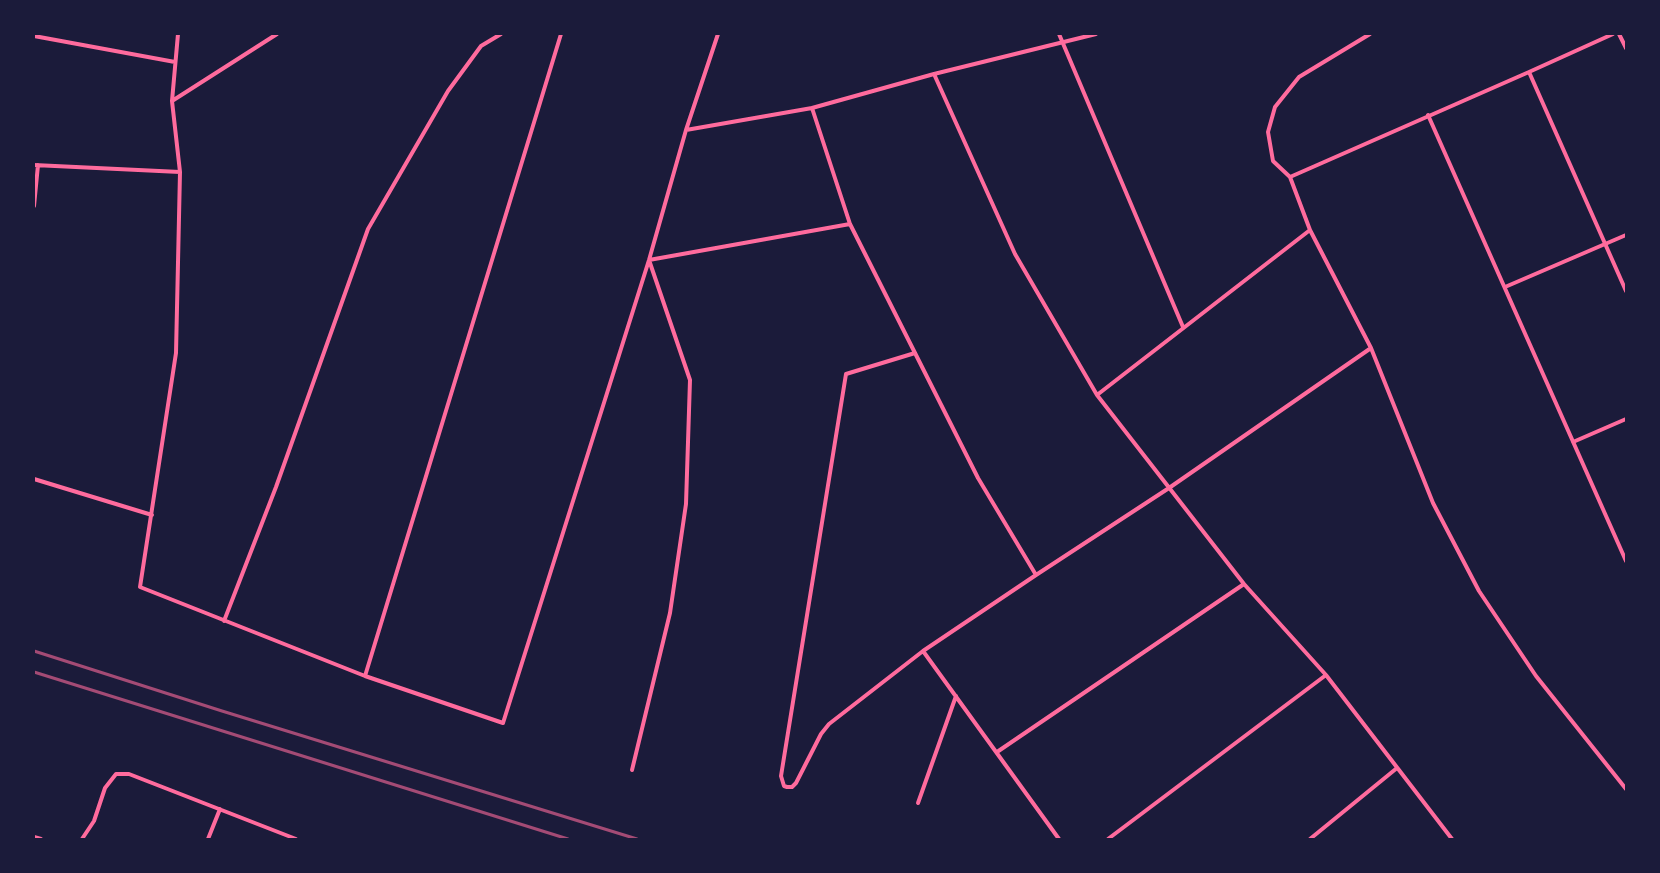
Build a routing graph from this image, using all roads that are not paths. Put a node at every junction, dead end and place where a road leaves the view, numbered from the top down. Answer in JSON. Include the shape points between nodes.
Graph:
{"nodes":[{"id":1,"x":178,"y":34,"type":"edge"},
{"id":2,"x":277,"y":34,"type":"edge"},
{"id":3,"x":501,"y":34,"type":"edge"},
{"id":4,"x":561,"y":34,"type":"edge"},
{"id":5,"x":718,"y":34,"type":"edge"},
{"id":6,"x":1059,"y":34,"type":"edge"},
{"id":7,"x":1096,"y":34,"type":"edge"},
{"id":8,"x":1370,"y":34,"type":"edge"},
{"id":9,"x":1612,"y":34,"type":"edge"},
{"id":10,"x":1620,"y":34,"type":"edge"},
{"id":11,"x":42,"y":35,"type":"edge"},
{"id":12,"x":34,"y":36,"type":"edge"},
{"id":13,"x":1062,"y":44,"type":"junction"},
{"id":14,"x":1626,"y":48,"type":"edge"},
{"id":15,"x":175,"y":62,"type":"junction"},
{"id":16,"x":1529,"y":72,"type":"junction"},
{"id":17,"x":934,"y":74,"type":"junction"},
{"id":18,"x":172,"y":101,"type":"junction"},
{"id":19,"x":812,"y":108,"type":"junction"},
{"id":20,"x":1428,"y":115,"type":"junction"},
{"id":21,"x":686,"y":130,"type":"junction"},
{"id":22,"x":36,"y":165,"type":"edge"},
{"id":23,"x":180,"y":172,"type":"junction"},
{"id":24,"x":1290,"y":177,"type":"junction"},
{"id":25,"x":34,"y":206,"type":"edge"},
{"id":26,"x":850,"y":224,"type":"junction"},
{"id":27,"x":1310,"y":230,"type":"junction"},
{"id":28,"x":1626,"y":235,"type":"edge"},
{"id":29,"x":1606,"y":244,"type":"junction"},
{"id":30,"x":649,"y":260,"type":"junction"},
{"id":31,"x":1505,"y":287,"type":"junction"},
{"id":32,"x":1626,"y":291,"type":"edge"},
{"id":33,"x":1183,"y":327,"type":"junction"},
{"id":34,"x":1371,"y":348,"type":"junction"},
{"id":35,"x":915,"y":353,"type":"junction"},
{"id":36,"x":1097,"y":395,"type":"junction"},
{"id":37,"x":1626,"y":419,"type":"edge"},
{"id":38,"x":1573,"y":442,"type":"junction"},
{"id":39,"x":34,"y":479,"type":"edge"},
{"id":40,"x":1169,"y":488,"type":"junction"},
{"id":41,"x":152,"y":516,"type":"junction"},
{"id":42,"x":1626,"y":561,"type":"edge"},
{"id":43,"x":1036,"y":575,"type":"junction"},
{"id":44,"x":1244,"y":584,"type":"junction"},
{"id":45,"x":224,"y":621,"type":"junction"},
{"id":46,"x":923,"y":651,"type":"junction"},
{"id":47,"x":1326,"y":675,"type":"junction"},
{"id":48,"x":365,"y":676,"type":"junction"},
{"id":49,"x":956,"y":696,"type":"junction"},
{"id":50,"x":997,"y":752,"type":"junction"},
{"id":51,"x":1398,"y":768,"type":"junction"},
{"id":52,"x":632,"y":770,"type":"dead end"},
{"id":53,"x":1626,"y":789,"type":"edge"},
{"id":54,"x":918,"y":803,"type":"dead end"},
{"id":55,"x":220,"y":809,"type":"junction"},
{"id":56,"x":34,"y":837,"type":"edge"},
{"id":57,"x":41,"y":839,"type":"edge"},
{"id":58,"x":82,"y":839,"type":"edge"},
{"id":59,"x":208,"y":839,"type":"edge"},
{"id":60,"x":296,"y":839,"type":"edge"},
{"id":61,"x":1060,"y":839,"type":"edge"},
{"id":62,"x":1108,"y":839,"type":"edge"},
{"id":63,"x":1310,"y":839,"type":"edge"},
{"id":64,"x":1452,"y":839,"type":"edge"}],
"edges":[{"from":1,"to":15,"type":"street"},
{"from":2,"to":18,"type":"street"},
{"from":3,"to":45,"type":"street","via":[[481,46],[448,91],[368,229],[276,488]]},
{"from":4,"to":48,"type":"street"},
{"from":5,"to":21,"type":"street"},
{"from":6,"to":13,"type":"street"},
{"from":7,"to":13,"type":"street"},
{"from":8,"to":24,"type":"street","via":[[1299,77],[1275,107],[1268,132],[1273,161]]},
{"from":9,"to":16,"type":"street"},
{"from":10,"to":14,"type":"street"},
{"from":11,"to":12,"type":"street"},
{"from":11,"to":15,"type":"street"},
{"from":13,"to":17,"type":"street"},
{"from":13,"to":33,"type":"street"},
{"from":15,"to":18,"type":"street"},
{"from":16,"to":20,"type":"street"},
{"from":16,"to":29,"type":"street"},
{"from":17,"to":19,"type":"street"},
{"from":17,"to":36,"type":"street","via":[[1015,254]]},
{"from":18,"to":23,"type":"street"},
{"from":19,"to":21,"type":"street"},
{"from":19,"to":26,"type":"street"},
{"from":20,"to":24,"type":"street"},
{"from":20,"to":31,"type":"street"},
{"from":21,"to":30,"type":"street"},
{"from":22,"to":23,"type":"street"},
{"from":22,"to":25,"type":"street"},
{"from":23,"to":41,"type":"street","via":[[176,354]]},
{"from":24,"to":27,"type":"street"},
{"from":26,"to":30,"type":"street"},
{"from":26,"to":35,"type":"street"},
{"from":27,"to":33,"type":"street"},
{"from":27,"to":34,"type":"street"},
{"from":28,"to":29,"type":"street"},
{"from":29,"to":31,"type":"street"},
{"from":29,"to":32,"type":"street"},
{"from":30,"to":48,"type":"street","via":[[503,722]]},
{"from":30,"to":52,"type":"street","via":[[690,380],[686,504],[670,613]]},
{"from":31,"to":38,"type":"street"},
{"from":33,"to":36,"type":"street"},
{"from":34,"to":40,"type":"street"},
{"from":34,"to":53,"type":"street","via":[[1433,503],[1479,591],[1536,676]]},
{"from":35,"to":43,"type":"street","via":[[978,478]]},
{"from":35,"to":46,"type":"street","via":[[846,374],[781,776],[784,786],[792,787],[796,783],[821,734],[829,724]]},
{"from":36,"to":40,"type":"street"},
{"from":37,"to":38,"type":"street"},
{"from":38,"to":42,"type":"street"},
{"from":39,"to":41,"type":"street"},
{"from":40,"to":43,"type":"street"},
{"from":40,"to":44,"type":"street"},
{"from":41,"to":45,"type":"street","via":[[140,587]]},
{"from":43,"to":46,"type":"street"},
{"from":44,"to":47,"type":"street"},
{"from":44,"to":50,"type":"street"},
{"from":45,"to":48,"type":"street"},
{"from":46,"to":49,"type":"street"},
{"from":47,"to":51,"type":"street"},
{"from":47,"to":62,"type":"street"},
{"from":49,"to":50,"type":"street"},
{"from":49,"to":54,"type":"street"},
{"from":50,"to":61,"type":"street"},
{"from":51,"to":63,"type":"street"},
{"from":51,"to":64,"type":"street"},
{"from":55,"to":58,"type":"street","via":[[129,774],[116,774],[105,788],[94,821]]},
{"from":55,"to":59,"type":"street"},
{"from":55,"to":60,"type":"street"},
{"from":56,"to":57,"type":"street"}]}
